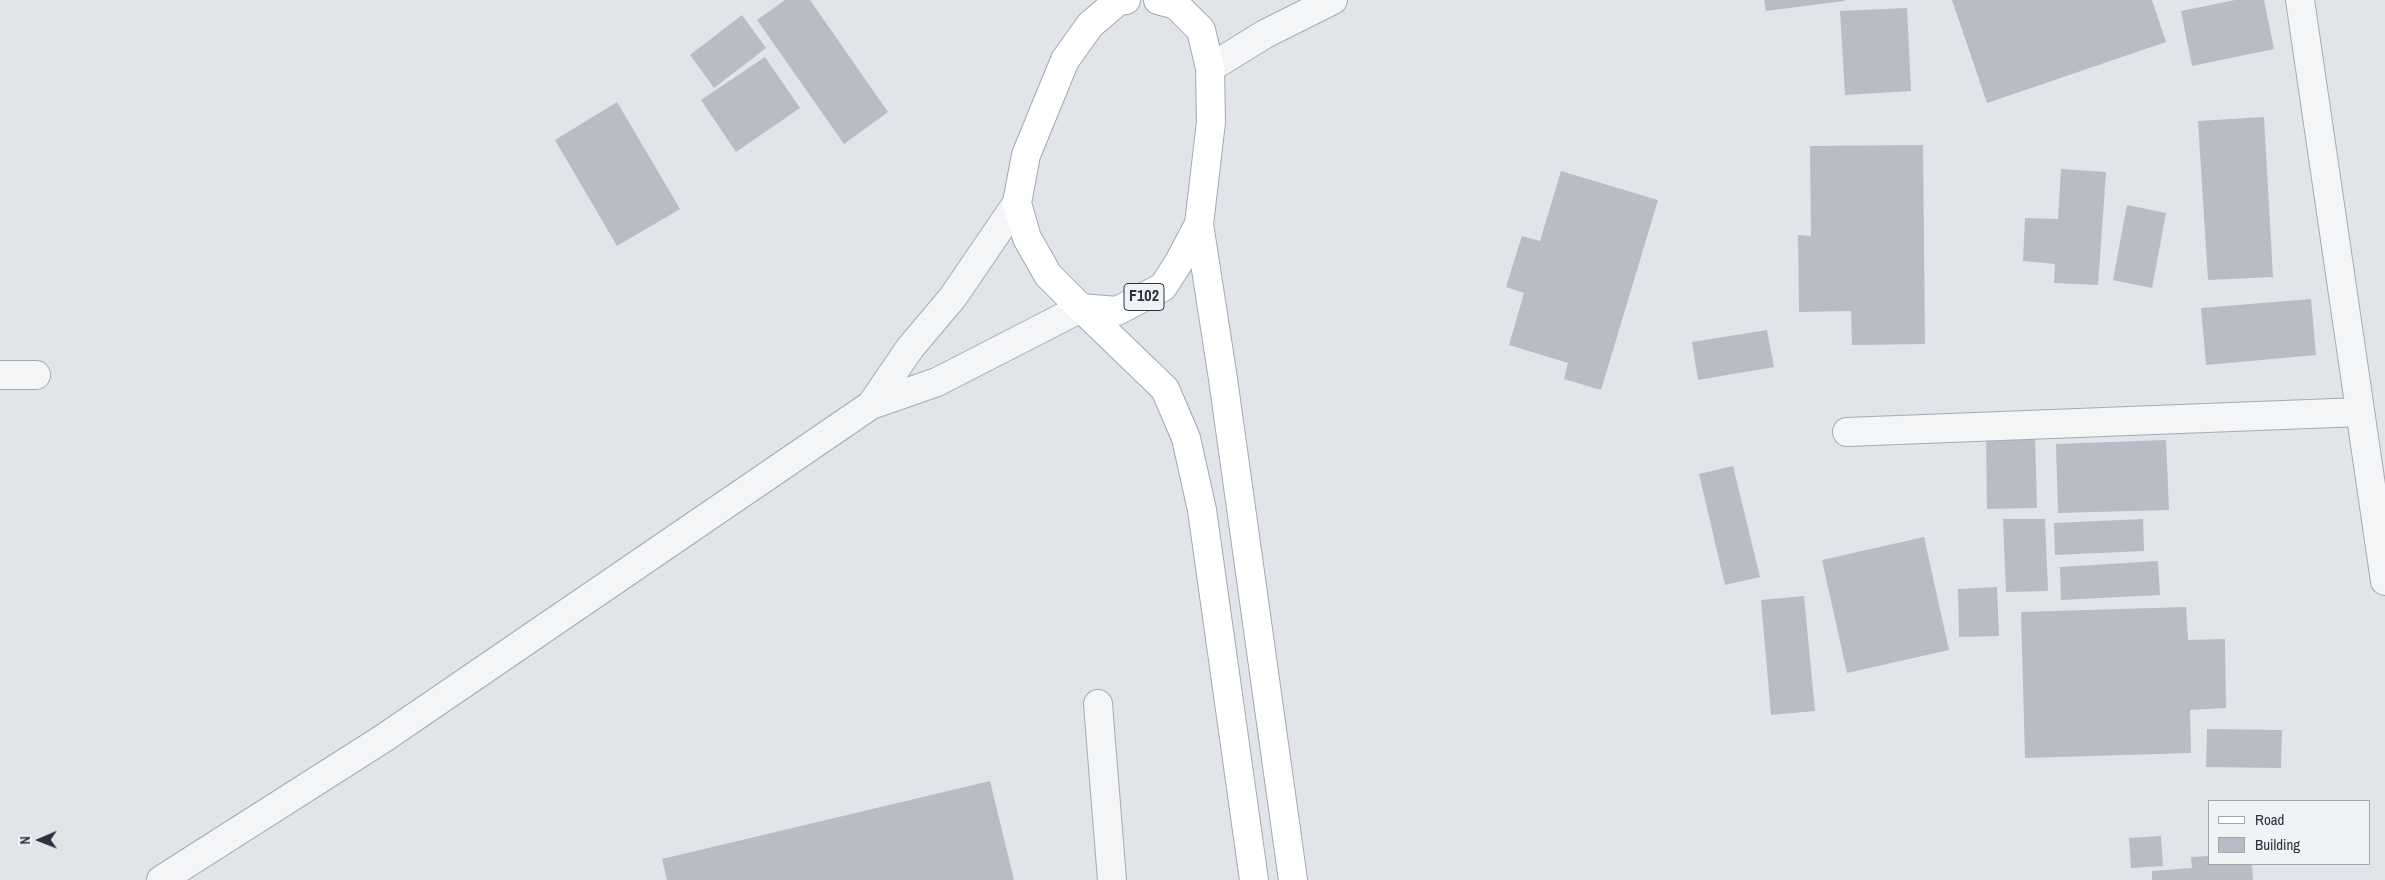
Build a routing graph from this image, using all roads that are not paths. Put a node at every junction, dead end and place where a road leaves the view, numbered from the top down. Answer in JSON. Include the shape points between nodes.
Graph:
{"nodes":[{"id":1,"x":1126,"y":0,"type":"edge"},
{"id":2,"x":1158,"y":0,"type":"edge"},
{"id":3,"x":1196,"y":0,"type":"edge"},
{"id":4,"x":1333,"y":0,"type":"edge"},
{"id":5,"x":2300,"y":0,"type":"edge"},
{"id":6,"x":1094,"y":12,"type":"edge"},
{"id":7,"x":1201,"y":30,"type":"junction"},
{"id":8,"x":1210,"y":68,"type":"junction"},
{"id":9,"x":1017,"y":203,"type":"junction"},
{"id":10,"x":1199,"y":224,"type":"junction"},
{"id":11,"x":1081,"y":308,"type":"junction"},
{"id":12,"x":0,"y":375,"type":"edge"},
{"id":13,"x":36,"y":375,"type":"dead end"},
{"id":14,"x":871,"y":405,"type":"junction"},
{"id":15,"x":2360,"y":412,"type":"junction"},
{"id":16,"x":1847,"y":432,"type":"dead end"},
{"id":17,"x":2385,"y":581,"type":"edge"},
{"id":18,"x":1098,"y":704,"type":"dead end"},
{"id":19,"x":161,"y":880,"type":"edge"},
{"id":20,"x":1112,"y":880,"type":"edge"},
{"id":21,"x":1254,"y":880,"type":"edge"},
{"id":22,"x":1293,"y":880,"type":"edge"}],
"edges":[{"from":1,"to":6,"type":"main road"},
{"from":2,"to":7,"type":"main road","via":[[1176,5]]},
{"from":3,"to":7,"type":"main road","number":"F102"},
{"from":4,"to":8,"type":"street","via":[[1265,34]]},
{"from":5,"to":15,"type":"street"},
{"from":6,"to":9,"type":"main road","via":[[1065,60],[1026,155]]},
{"from":7,"to":8,"type":"main road","number":"F102"},
{"from":8,"to":10,"type":"main road","number":"F102","via":[[1211,122]]},
{"from":9,"to":11,"type":"main road","via":[[1027,238],[1048,274]]},
{"from":9,"to":14,"type":"street","via":[[953,296],[910,348]]},
{"from":10,"to":11,"type":"main road","number":"F102","via":[[1180,262],[1163,286],[1117,312]]},
{"from":10,"to":22,"type":"main road","number":"F102","via":[[1224,379]]},
{"from":11,"to":14,"type":"street","via":[[937,382]]},
{"from":11,"to":21,"type":"main road","via":[[1165,389],[1186,438],[1202,510]]},
{"from":12,"to":13,"type":"street"},
{"from":14,"to":19,"type":"street","via":[[384,738]]},
{"from":15,"to":16,"type":"street"},
{"from":15,"to":17,"type":"street"},
{"from":18,"to":20,"type":"street"}]}
